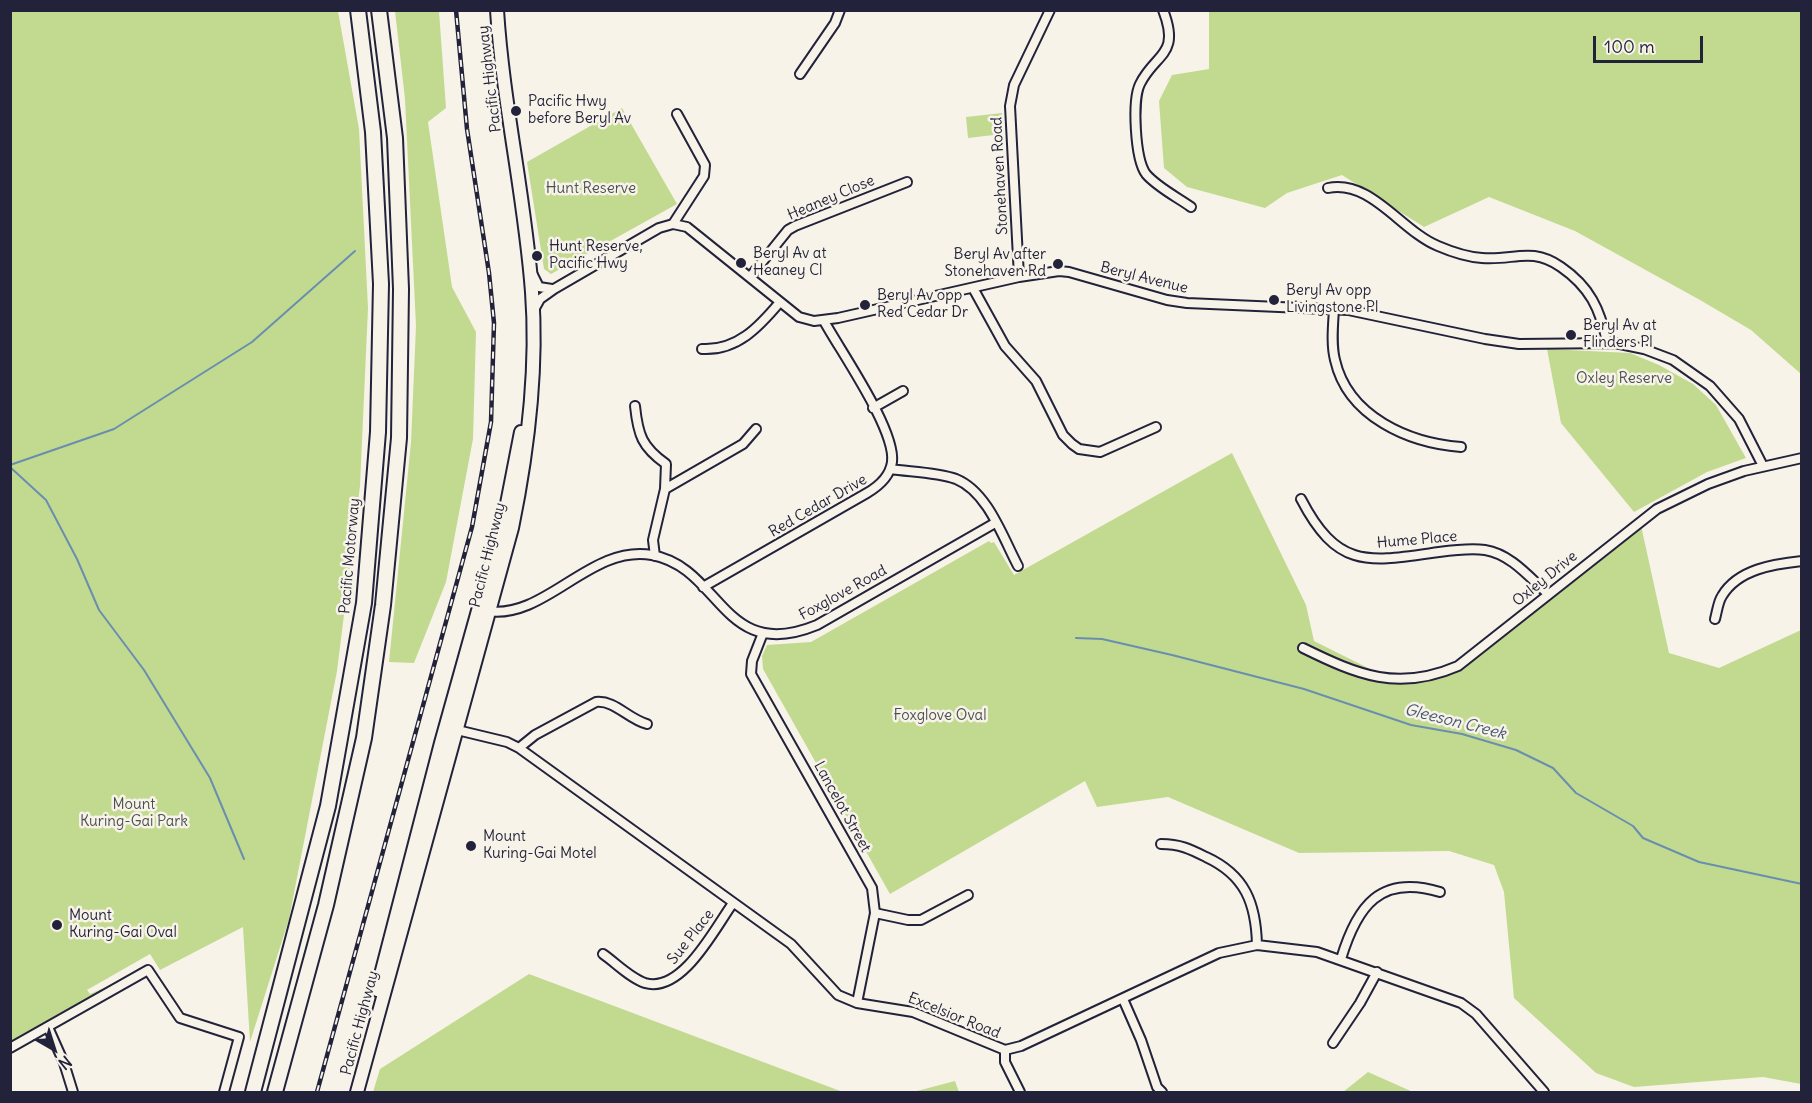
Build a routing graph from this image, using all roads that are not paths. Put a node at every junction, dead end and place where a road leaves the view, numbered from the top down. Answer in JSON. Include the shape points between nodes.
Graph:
{"nodes":[{"id":1,"x":358,"y":10,"type":"edge"},
{"id":2,"x":379,"y":10,"type":"edge"},
{"id":3,"x":490,"y":10,"type":"edge"},
{"id":4,"x":497,"y":10,"type":"edge"},
{"id":5,"x":840,"y":10,"type":"edge"},
{"id":6,"x":1050,"y":10,"type":"edge"},
{"id":7,"x":1163,"y":10,"type":"edge"},
{"id":8,"x":800,"y":74,"type":"dead end"},
{"id":9,"x":677,"y":114,"type":"dead end"},
{"id":10,"x":907,"y":183,"type":"dead end"},
{"id":11,"x":1329,"y":188,"type":"dead end"},
{"id":12,"x":1191,"y":207,"type":"dead end"},
{"id":13,"x":673,"y":224,"type":"junction"},
{"id":14,"x":530,"y":268,"type":"junction"},
{"id":15,"x":750,"y":277,"type":"junction"},
{"id":16,"x":1019,"y":277,"type":"junction"},
{"id":17,"x":974,"y":288,"type":"junction"},
{"id":18,"x":554,"y":289,"type":"junction"},
{"id":19,"x":780,"y":302,"type":"junction"},
{"id":20,"x":1334,"y":309,"type":"junction"},
{"id":21,"x":533,"y":316,"type":"junction"},
{"id":22,"x":824,"y":321,"type":"junction"},
{"id":23,"x":1606,"y":342,"type":"junction"},
{"id":24,"x":702,"y":349,"type":"dead end"},
{"id":25,"x":903,"y":391,"type":"dead end"},
{"id":26,"x":635,"y":406,"type":"dead end"},
{"id":27,"x":873,"y":408,"type":"junction"},
{"id":28,"x":1156,"y":427,"type":"dead end"},
{"id":29,"x":756,"y":429,"type":"dead end"},
{"id":30,"x":1461,"y":447,"type":"dead end"},
{"id":31,"x":1802,"y":458,"type":"edge"},
{"id":32,"x":1763,"y":466,"type":"junction"},
{"id":33,"x":890,"y":469,"type":"junction"},
{"id":34,"x":665,"y":489,"type":"junction"},
{"id":35,"x":1301,"y":499,"type":"dead end"},
{"id":36,"x":995,"y":523,"type":"junction"},
{"id":37,"x":655,"y":556,"type":"junction"},
{"id":38,"x":1802,"y":561,"type":"edge"},
{"id":39,"x":1018,"y":566,"type":"dead end"},
{"id":40,"x":703,"y":587,"type":"junction"},
{"id":41,"x":1548,"y":594,"type":"junction"},
{"id":42,"x":484,"y":610,"type":"junction"},
{"id":43,"x":1715,"y":619,"type":"dead end"},
{"id":44,"x":763,"y":633,"type":"junction"},
{"id":45,"x":1303,"y":648,"type":"dead end"},
{"id":46,"x":646,"y":724,"type":"dead end"},
{"id":47,"x":451,"y":729,"type":"junction"},
{"id":48,"x":519,"y":748,"type":"junction"},
{"id":49,"x":1161,"y":844,"type":"dead end"},
{"id":50,"x":1440,"y":892,"type":"dead end"},
{"id":51,"x":968,"y":895,"type":"dead end"},
{"id":52,"x":733,"y":903,"type":"junction"},
{"id":53,"x":875,"y":913,"type":"junction"},
{"id":54,"x":1257,"y":945,"type":"junction"},
{"id":55,"x":603,"y":954,"type":"dead end"},
{"id":56,"x":1341,"y":959,"type":"junction"},
{"id":57,"x":1377,"y":972,"type":"junction"},
{"id":58,"x":1122,"y":999,"type":"junction"},
{"id":59,"x":857,"y":1003,"type":"junction"},
{"id":60,"x":48,"y":1027,"type":"junction"},
{"id":61,"x":1333,"y":1043,"type":"dead end"},
{"id":62,"x":10,"y":1048,"type":"edge"},
{"id":63,"x":1005,"y":1050,"type":"junction"},
{"id":64,"x":73,"y":1092,"type":"edge"},
{"id":65,"x":225,"y":1092,"type":"edge"},
{"id":66,"x":253,"y":1092,"type":"edge"},
{"id":67,"x":275,"y":1092,"type":"edge"},
{"id":68,"x":350,"y":1092,"type":"edge"},
{"id":69,"x":357,"y":1092,"type":"edge"},
{"id":70,"x":1020,"y":1092,"type":"edge"},
{"id":71,"x":1162,"y":1092,"type":"edge"},
{"id":72,"x":1544,"y":1092,"type":"edge"}],
"edges":[{"from":1,"to":66,"type":"highway","name":"Pacific Motorway","via":[[373,132],[381,284],[378,432],[363,603],[328,806]]},
{"from":2,"to":67,"type":"highway","via":[[395,138],[401,289],[399,438],[383,605],[364,738],[326,904]]},
{"from":3,"to":42,"type":"main road","name":"Pacific Highway","via":[[497,90],[522,264],[526,360],[519,448]]},
{"from":4,"to":14,"type":"main road","name":"Pacific Highway"},
{"from":5,"to":8,"type":"street"},
{"from":6,"to":16,"type":"street","name":"Stonehaven Road","via":[[1014,86],[1010,106]]},
{"from":7,"to":12,"type":"street","via":[[1167,47],[1141,82],[1135,99],[1138,150],[1150,177]]},
{"from":9,"to":13,"type":"street","via":[[705,165],[704,176]]},
{"from":10,"to":15,"type":"street","name":"Heaney Close","via":[[788,230]]},
{"from":11,"to":23,"type":"street","via":[[1342,185],[1357,189],[1430,243],[1457,254],[1483,259],[1533,254],[1560,266],[1593,298]]},
{"from":13,"to":15,"type":"street","name":"Beryl Avenue","via":[[687,227]]},
{"from":13,"to":18,"type":"street","via":[[659,228]]},
{"from":14,"to":18,"type":"street","via":[[539,287]]},
{"from":14,"to":21,"type":"main road","name":"Pacific Highway"},
{"from":15,"to":19,"type":"street","name":"Beryl Avenue"},
{"from":16,"to":17,"type":"street","name":"Beryl Avenue"},
{"from":16,"to":20,"type":"street","name":"Beryl Avenue","via":[[1069,272],[1167,300]]},
{"from":17,"to":22,"type":"street","name":"Beryl Avenue"},
{"from":17,"to":28,"type":"street","via":[[1005,346],[1036,381],[1050,412],[1072,444],[1100,452]]},
{"from":18,"to":21,"type":"street","via":[[536,303]]},
{"from":19,"to":22,"type":"street","name":"Beryl Avenue","via":[[799,317]]},
{"from":19,"to":24,"type":"street","via":[[752,334],[718,348]]},
{"from":20,"to":23,"type":"street","name":"Beryl Avenue","via":[[1497,341]]},
{"from":20,"to":30,"type":"street","via":[[1334,360],[1357,400],[1394,432],[1441,446]]},
{"from":21,"to":42,"type":"main road","name":"Pacific Highway","via":[[527,450],[512,528]]},
{"from":22,"to":27,"type":"street"},
{"from":23,"to":32,"type":"street","name":"Beryl Avenue","via":[[1644,349],[1689,369],[1735,414]]},
{"from":25,"to":27,"type":"street"},
{"from":26,"to":34,"type":"street","via":[[637,429],[648,451],[666,464]]},
{"from":27,"to":33,"type":"street","via":[[890,439]]},
{"from":29,"to":34,"type":"street","via":[[743,444]]},
{"from":31,"to":32,"type":"street","name":"Oxley Drive"},
{"from":32,"to":41,"type":"street","name":"Oxley Drive","via":[[1708,484],[1657,509]]},
{"from":33,"to":36,"type":"street","via":[[946,476],[964,483]]},
{"from":33,"to":40,"type":"street","name":"Red Cedar Drive","via":[[878,486],[867,493]]},
{"from":34,"to":37,"type":"street","via":[[653,540]]},
{"from":35,"to":41,"type":"street","name":"Hume Place","via":[[1316,526],[1333,544],[1356,556],[1385,560],[1485,550],[1516,564]]},
{"from":36,"to":39,"type":"street"},
{"from":36,"to":44,"type":"street","name":"Foxglove Road","via":[[817,625],[784,635]]},
{"from":37,"to":40,"type":"street","name":"Foxglove Road","via":[[672,562]]},
{"from":37,"to":42,"type":"street","name":"Foxglove Road","via":[[615,557],[536,600],[500,612]]},
{"from":38,"to":43,"type":"street","via":[[1768,565],[1751,572],[1722,596]]},
{"from":40,"to":44,"type":"street","name":"Foxglove Road","via":[[732,617]]},
{"from":41,"to":45,"type":"street","name":"Oxley Drive","via":[[1458,666],[1438,675],[1410,681],[1378,679]]},
{"from":42,"to":47,"type":"main road","name":"Pacific Highway"},
{"from":44,"to":53,"type":"street","name":"Lancelot Street","via":[[751,674],[872,888]]},
{"from":46,"to":48,"type":"street","via":[[606,702],[596,702]]},
{"from":47,"to":48,"type":"street","name":"Excelsior Road"},
{"from":47,"to":68,"type":"main road","name":"Pacific Highway"},
{"from":47,"to":69,"type":"main road","name":"Pacific Highway"},
{"from":48,"to":52,"type":"street","name":"Excelsior Road"},
{"from":49,"to":54,"type":"street","via":[[1182,844],[1224,865],[1234,875],[1254,909]]},
{"from":50,"to":56,"type":"street","via":[[1403,887],[1389,889],[1375,898],[1353,923]]},
{"from":51,"to":53,"type":"street","via":[[921,920]]},
{"from":52,"to":55,"type":"street","name":"Sue Place","via":[[684,971],[665,982],[643,982]]},
{"from":52,"to":59,"type":"street","name":"Excelsior Road","via":[[797,950],[838,995]]},
{"from":53,"to":59,"type":"street","name":"Lancelot Street"},
{"from":54,"to":56,"type":"street","name":"Excelsior Road"},
{"from":54,"to":58,"type":"street","name":"Excelsior Road","via":[[1220,953]]},
{"from":56,"to":57,"type":"street","name":"Excelsior Road"},
{"from":57,"to":61,"type":"street"},
{"from":57,"to":72,"type":"street","name":"Excelsior Road","via":[[1468,1007]]},
{"from":58,"to":63,"type":"street","name":"Excelsior Road"},
{"from":58,"to":71,"type":"street"},
{"from":59,"to":63,"type":"street","name":"Excelsior Road","via":[[913,1012]]},
{"from":60,"to":62,"type":"street"},
{"from":60,"to":64,"type":"street"},
{"from":60,"to":65,"type":"street","via":[[148,970],[180,1018],[240,1037]]},
{"from":63,"to":70,"type":"street","via":[[1005,1062]]}]}
